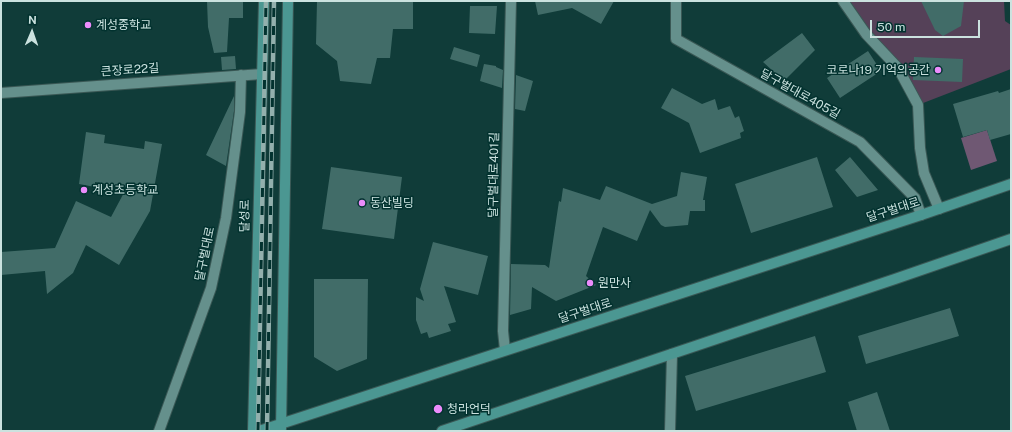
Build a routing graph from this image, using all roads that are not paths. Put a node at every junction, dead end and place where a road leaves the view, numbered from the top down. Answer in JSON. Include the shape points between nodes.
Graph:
{"nodes":[{"id":1,"x":264,"y":1,"type":"edge"},
{"id":2,"x":288,"y":1,"type":"edge"},
{"id":3,"x":511,"y":1,"type":"edge"},
{"id":4,"x":676,"y":1,"type":"edge"},
{"id":5,"x":843,"y":1,"type":"edge"},
{"id":6,"x":262,"y":74,"type":"junction"},
{"id":7,"x":241,"y":75,"type":"junction"},
{"id":8,"x":1,"y":93,"type":"edge"},
{"id":9,"x":1011,"y":184,"type":"edge"},
{"id":10,"x":939,"y":209,"type":"junction"},
{"id":11,"x":921,"y":215,"type":"junction"},
{"id":12,"x":1011,"y":239,"type":"edge"},
{"id":13,"x":505,"y":350,"type":"junction"},
{"id":14,"x":672,"y":354,"type":"junction"},
{"id":15,"x":281,"y":428,"type":"edge"},
{"id":16,"x":159,"y":431,"type":"edge"},
{"id":17,"x":253,"y":431,"type":"edge"},
{"id":18,"x":258,"y":431,"type":"edge"},
{"id":19,"x":442,"y":431,"type":"edge"},
{"id":20,"x":670,"y":431,"type":"edge"}],
"edges":[{"from":1,"to":6,"type":"main road","name":"달성로"},
{"from":2,"to":15,"type":"main road"},
{"from":3,"to":13,"type":"street","name":"달구벌대로401길","via":[[503,331]]},
{"from":4,"to":11,"type":"street","name":"달구벌대로405길","via":[[676,39],[860,142],[915,198]]},
{"from":5,"to":10,"type":"street","via":[[866,34],[898,68],[918,105],[924,173]]},
{"from":6,"to":7,"type":"street","name":"큰장로22길"},
{"from":6,"to":17,"type":"main road","name":"달성로"},
{"from":7,"to":8,"type":"street","name":"큰장로22길"},
{"from":7,"to":16,"type":"street","name":"달구벌대로","via":[[240,112],[227,210],[211,288]]},
{"from":9,"to":10,"type":"main road","name":"달구벌대로"},
{"from":10,"to":11,"type":"main road","name":"달구벌대로"},
{"from":11,"to":13,"type":"main road","name":"달구벌대로"},
{"from":12,"to":14,"type":"main road"},
{"from":13,"to":15,"type":"main road","name":"달구벌대로"},
{"from":14,"to":19,"type":"main road"},
{"from":14,"to":20,"type":"street"},
{"from":15,"to":18,"type":"main road","name":"달구벌대로"}]}
